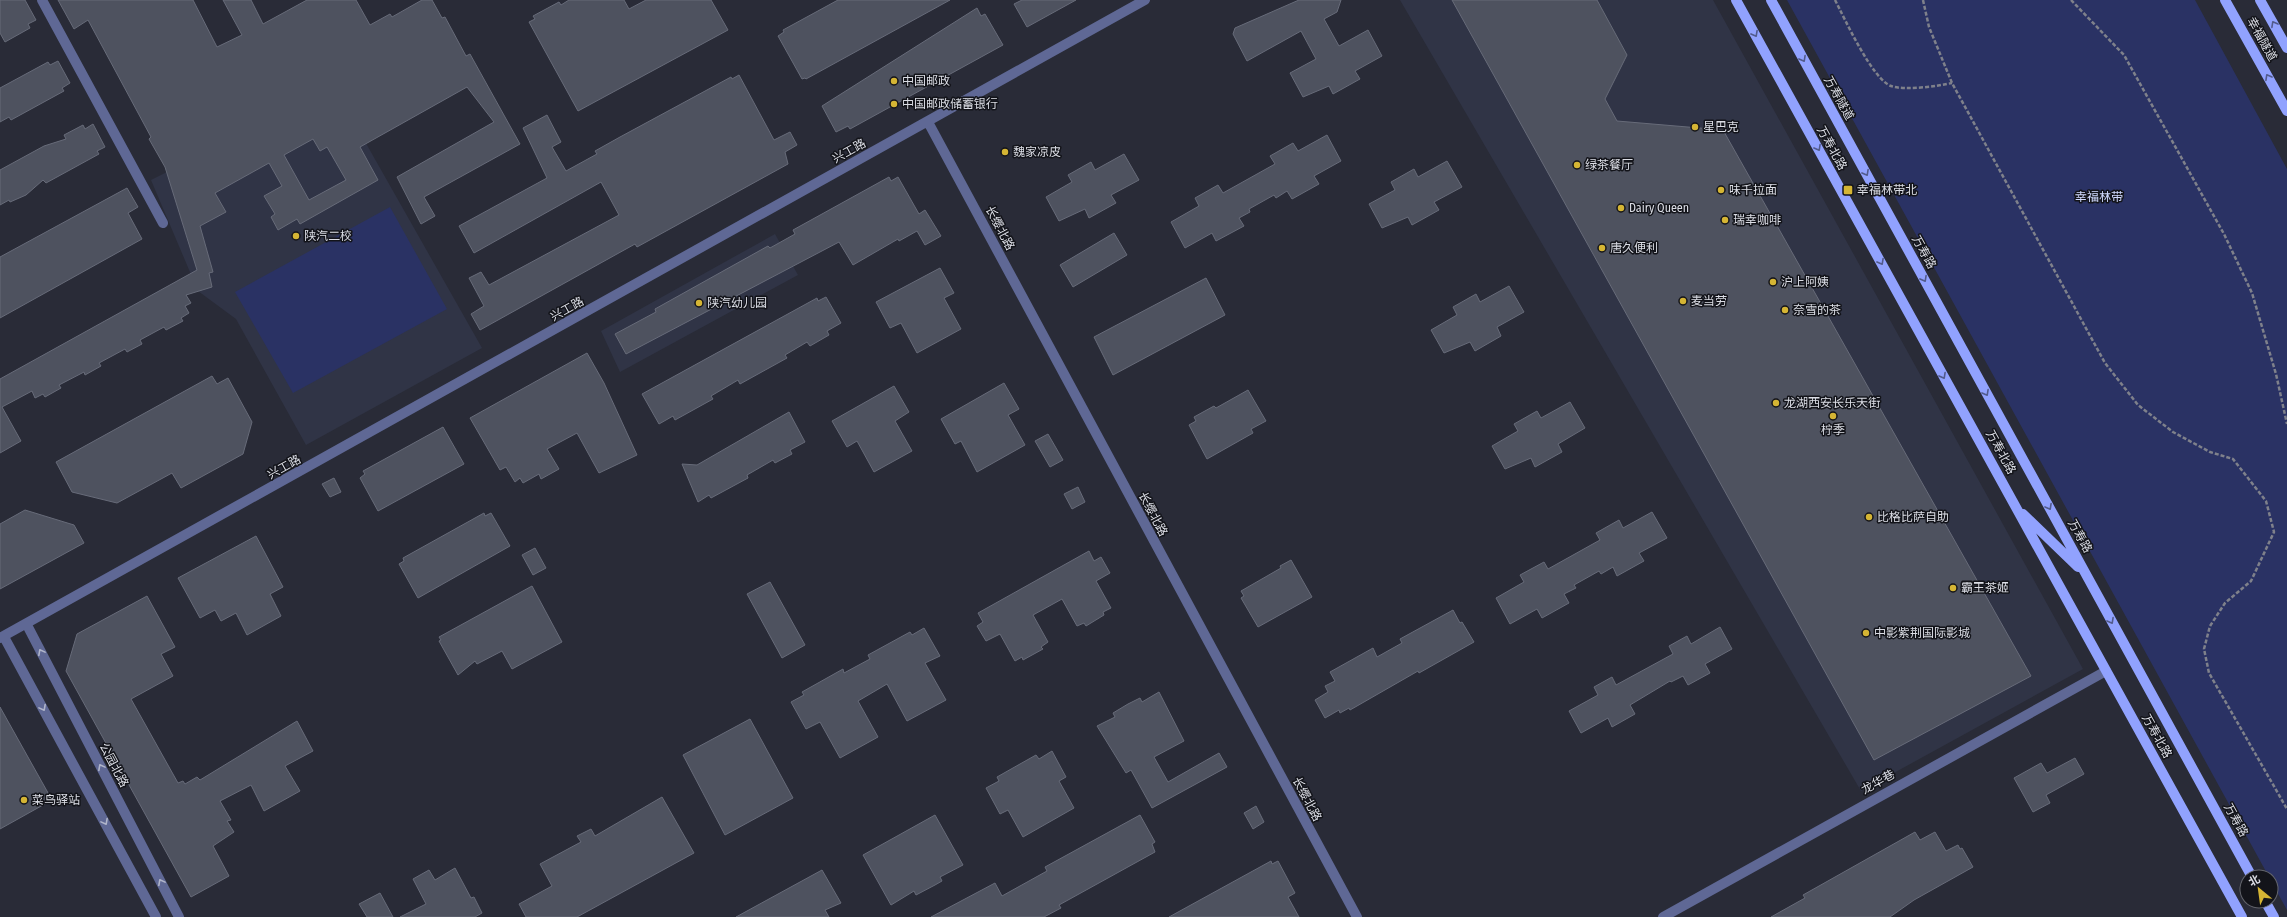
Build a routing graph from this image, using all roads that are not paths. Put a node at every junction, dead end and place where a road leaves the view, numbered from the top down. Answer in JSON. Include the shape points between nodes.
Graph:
{"nodes":[{"id":1,"x":42,"y":0,"type":"edge"},
{"id":2,"x":1145,"y":0,"type":"edge"},
{"id":3,"x":1736,"y":0,"type":"edge"},
{"id":4,"x":1771,"y":0,"type":"edge"},
{"id":5,"x":2225,"y":0,"type":"edge"},
{"id":6,"x":2260,"y":0,"type":"edge"},
{"id":7,"x":2287,"y":48,"type":"edge"},
{"id":8,"x":2287,"y":111,"type":"edge"},
{"id":9,"x":928,"y":122,"type":"junction"},
{"id":10,"x":1885,"y":208,"type":"joint"},
{"id":11,"x":162,"y":223,"type":"dead end"},
{"id":12,"x":2016,"y":507,"type":"junction"},
{"id":13,"x":2085,"y":573,"type":"junction"},
{"id":14,"x":27,"y":625,"type":"junction"},
{"id":15,"x":2,"y":637,"type":"edge"},
{"id":16,"x":2106,"y":671,"type":"junction"},
{"id":17,"x":2248,"y":869,"type":"edge"},
{"id":18,"x":156,"y":917,"type":"edge"},
{"id":19,"x":179,"y":917,"type":"edge"},
{"id":20,"x":1357,"y":917,"type":"edge"},
{"id":21,"x":1663,"y":917,"type":"edge"},
{"id":22,"x":2242,"y":917,"type":"edge"}],
"edges":[{"from":1,"to":11,"type":"street"},
{"from":2,"to":9,"type":"street","name":"兴工路"},
{"from":3,"to":12,"type":"main road","name":"万寿北路","one_way":true},
{"from":4,"to":10,"type":"main road","name":"万寿隧道","one_way":true},
{"from":8,"to":5,"type":"main road","name":"幸福隧道","one_way":true},
{"from":7,"to":6,"type":"main road","one_way":true},
{"from":9,"to":14,"type":"street","name":"兴工路"},
{"from":9,"to":20,"type":"street","name":"长缨北路"},
{"from":10,"to":13,"type":"main road","name":"万寿路","one_way":true},
{"from":12,"to":13,"type":"main road"},
{"from":12,"to":16,"type":"main road","name":"万寿北路"},
{"from":13,"to":17,"type":"main road","name":"万寿路","one_way":true},
{"from":14,"to":15,"type":"street","name":"兴工路"},
{"from":19,"to":14,"type":"street","name":"公园北路","one_way":true},
{"from":15,"to":18,"type":"street","one_way":true},
{"from":16,"to":21,"type":"street","name":"龙华巷"},
{"from":16,"to":22,"type":"main road","name":"万寿北路"}]}
